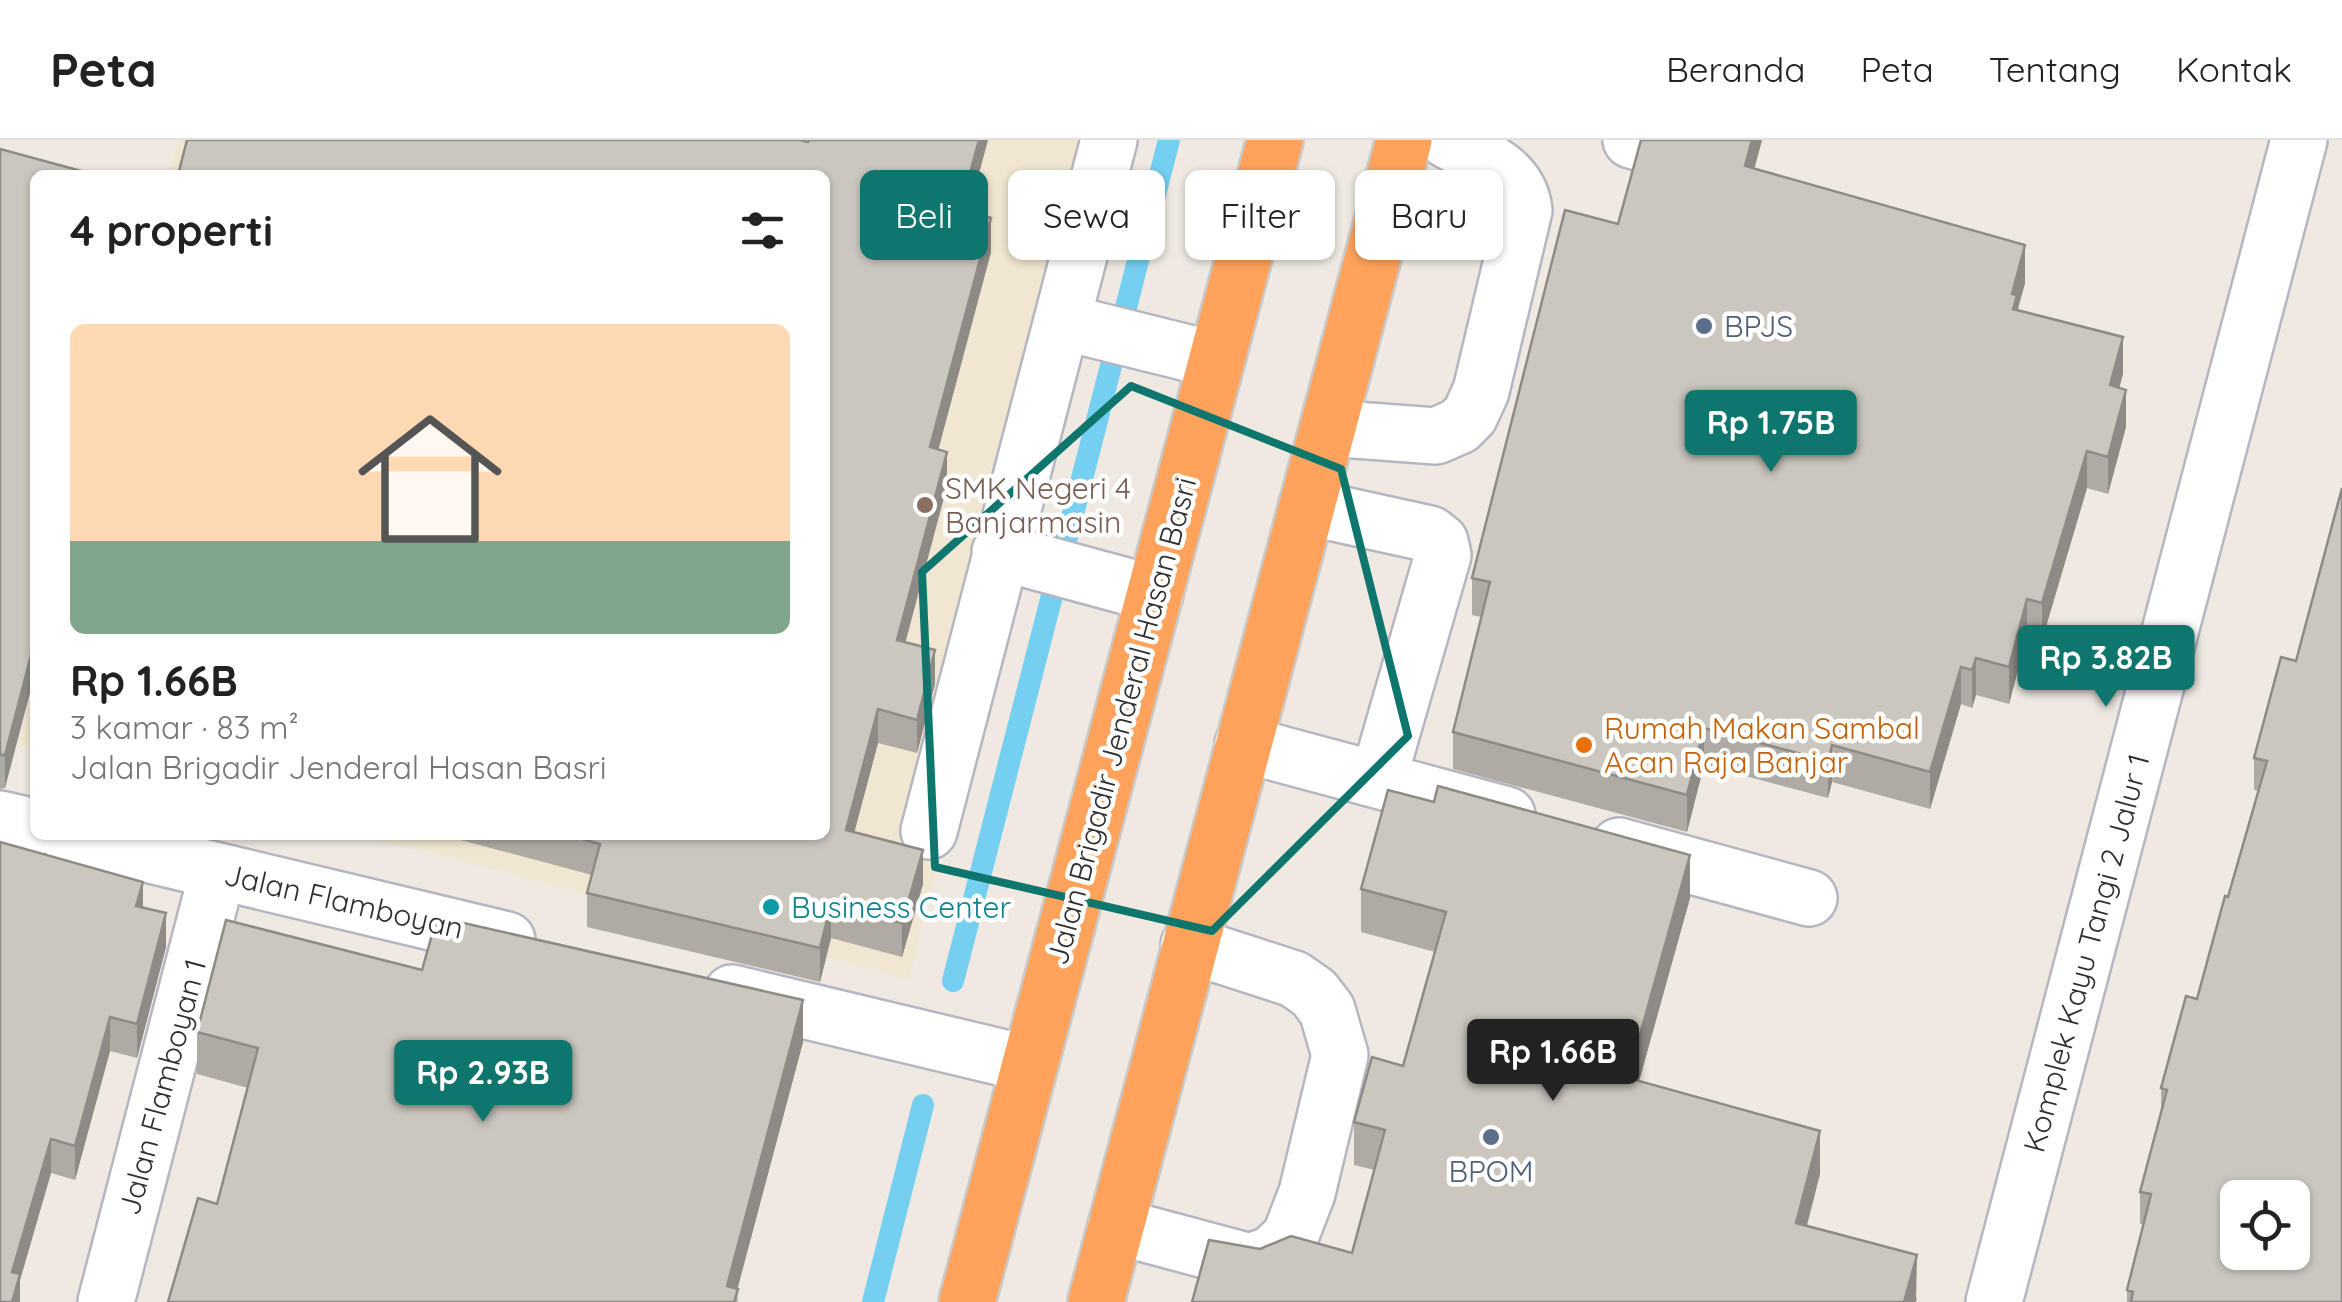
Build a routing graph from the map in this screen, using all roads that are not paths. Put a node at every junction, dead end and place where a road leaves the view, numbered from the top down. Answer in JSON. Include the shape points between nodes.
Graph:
{"nodes":[{"id":1,"x":1109,"y":140,"type":"edge"},
{"id":2,"x":1275,"y":140,"type":"edge"},
{"id":3,"x":1404,"y":140,"type":"edge"},
{"id":4,"x":1447,"y":140,"type":"edge"},
{"id":5,"x":2300,"y":140,"type":"edge"},
{"id":6,"x":1070,"y":323,"type":"junction"},
{"id":7,"x":1216,"y":360,"type":"junction"},
{"id":8,"x":1328,"y":428,"type":"junction"},
{"id":9,"x":1306,"y":507,"type":"junction"},
{"id":10,"x":1039,"y":563,"type":"junction"},
{"id":11,"x":1155,"y":594,"type":"junction"},
{"id":12,"x":1243,"y":744,"type":"junction"},
{"id":13,"x":1378,"y":780,"type":"junction"},
{"id":14,"x":0,"y":819,"type":"edge"},
{"id":15,"x":30,"y":827,"type":"edge"},
{"id":16,"x":930,"y":831,"type":"dead end"},
{"id":17,"x":127,"y":842,"type":"edge"},
{"id":18,"x":218,"y":871,"type":"junction"},
{"id":19,"x":1809,"y":898,"type":"dead end"},
{"id":20,"x":1189,"y":945,"type":"junction"},
{"id":21,"x":546,"y":949,"type":"edge"},
{"id":22,"x":681,"y":981,"type":"edge"},
{"id":23,"x":1029,"y":1064,"type":"junction"},
{"id":24,"x":1116,"y":1226,"type":"junction"},
{"id":25,"x":106,"y":1302,"type":"edge"},
{"id":26,"x":967,"y":1302,"type":"edge"},
{"id":27,"x":1096,"y":1302,"type":"edge"},
{"id":28,"x":1994,"y":1302,"type":"edge"}],
"edges":[{"from":1,"to":6,"type":"street"},
{"from":2,"to":7,"type":"highway","name":"Jalan Brigadir Jenderal Hasan Basri"},
{"from":3,"to":8,"type":"highway"},
{"from":4,"to":8,"type":"street","via":[[1522,189],[1524,210],[1481,391],[1459,426],[1436,436]]},
{"from":5,"to":28,"type":"street","name":"Komplek Kayu Tangi 2 Jalur 1"},
{"from":6,"to":7,"type":"street"},
{"from":6,"to":10,"type":"street"},
{"from":7,"to":11,"type":"highway","name":"Jalan Brigadir Jenderal Hasan Basri"},
{"from":8,"to":9,"type":"highway"},
{"from":9,"to":12,"type":"highway"},
{"from":9,"to":13,"type":"street","via":[[1430,534],[1440,542],[1443,555]]},
{"from":10,"to":11,"type":"street"},
{"from":10,"to":16,"type":"street"},
{"from":11,"to":23,"type":"highway","name":"Jalan Brigadir Jenderal Hasan Basri"},
{"from":12,"to":13,"type":"street"},
{"from":12,"to":20,"type":"highway"},
{"from":13,"to":19,"type":"street"},
{"from":14,"to":15,"type":"street"},
{"from":17,"to":18,"type":"street","name":"Jalan Flamboyan"},
{"from":18,"to":21,"type":"street","name":"Jalan Flamboyan"},
{"from":18,"to":25,"type":"street","name":"Jalan Flamboyan 1"},
{"from":20,"to":24,"type":"highway"},
{"from":20,"to":24,"type":"street","via":[[1294,980],[1327,1010],[1340,1054],[1307,1193],[1290,1237],[1250,1262]]},
{"from":22,"to":23,"type":"street"},
{"from":23,"to":26,"type":"highway","name":"Jalan Brigadir Jenderal Hasan Basri"},
{"from":24,"to":27,"type":"highway"}]}
